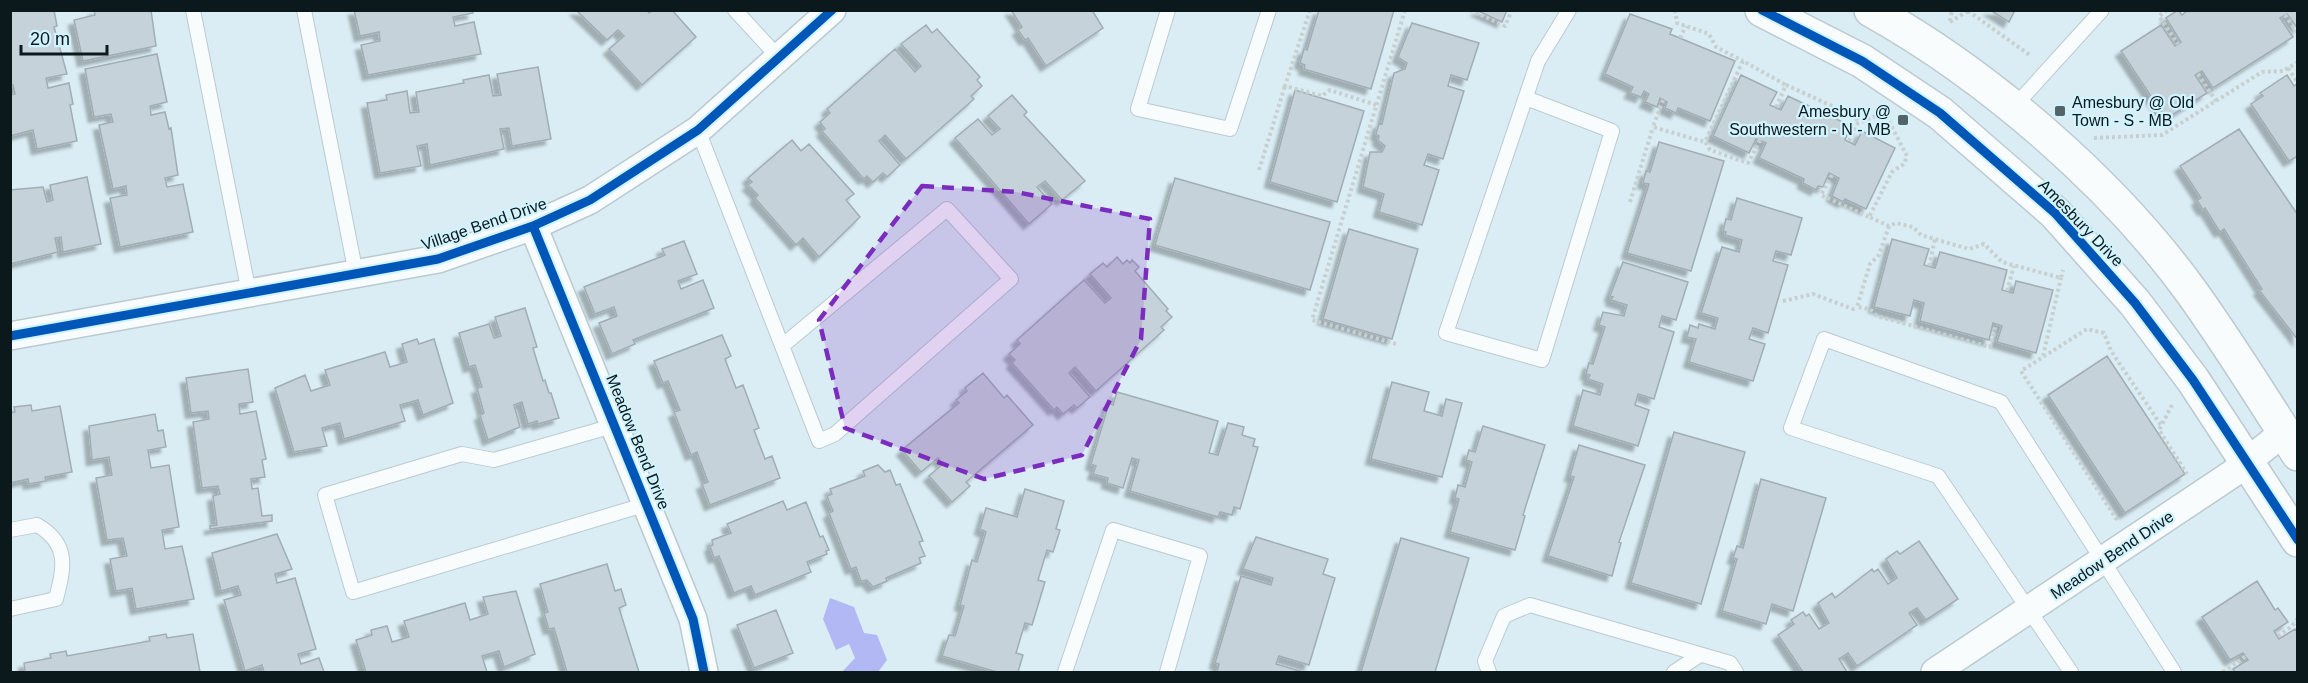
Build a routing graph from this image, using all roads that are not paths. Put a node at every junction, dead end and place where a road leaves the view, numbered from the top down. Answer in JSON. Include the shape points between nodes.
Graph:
{"nodes":[{"id":1,"x":193,"y":10,"type":"edge"},
{"id":2,"x":304,"y":10,"type":"edge"},
{"id":3,"x":735,"y":10,"type":"edge"},
{"id":4,"x":832,"y":10,"type":"edge"},
{"id":5,"x":1168,"y":10,"type":"edge"},
{"id":6,"x":1269,"y":10,"type":"edge"},
{"id":7,"x":1569,"y":10,"type":"edge"},
{"id":8,"x":1762,"y":10,"type":"edge"},
{"id":9,"x":1871,"y":10,"type":"edge"},
{"id":10,"x":2102,"y":10,"type":"edge"},
{"id":11,"x":779,"y":58,"type":"junction"},
{"id":12,"x":1526,"y":98,"type":"junction"},
{"id":13,"x":2012,"y":109,"type":"junction"},
{"id":14,"x":698,"y":130,"type":"junction"},
{"id":15,"x":1977,"y":145,"type":"junction"},
{"id":16,"x":533,"y":226,"type":"junction"},
{"id":17,"x":356,"y":274,"type":"junction"},
{"id":18,"x":249,"y":293,"type":"junction"},
{"id":19,"x":10,"y":336,"type":"edge"},
{"id":20,"x":782,"y":346,"type":"junction"},
{"id":21,"x":616,"y":425,"type":"junction"},
{"id":22,"x":2293,"y":435,"type":"edge"},
{"id":23,"x":2247,"y":461,"type":"junction"},
{"id":24,"x":647,"y":504,"type":"junction"},
{"id":25,"x":10,"y":530,"type":"edge"},
{"id":26,"x":2298,"y":540,"type":"edge"},
{"id":27,"x":2103,"y":562,"type":"junction"},
{"id":28,"x":10,"y":609,"type":"edge"},
{"id":29,"x":2029,"y":610,"type":"junction"},
{"id":30,"x":1700,"y":655,"type":"junction"},
{"id":31,"x":704,"y":672,"type":"edge"},
{"id":32,"x":1065,"y":672,"type":"edge"},
{"id":33,"x":1167,"y":672,"type":"edge"},
{"id":34,"x":1489,"y":672,"type":"edge"},
{"id":35,"x":1674,"y":672,"type":"edge"},
{"id":36,"x":1736,"y":672,"type":"edge"},
{"id":37,"x":1935,"y":672,"type":"edge"},
{"id":38,"x":2071,"y":672,"type":"edge"},
{"id":39,"x":2174,"y":672,"type":"edge"}],
"edges":[{"from":1,"to":18,"type":"lane"},
{"from":2,"to":17,"type":"lane"},
{"from":3,"to":11,"type":"lane"},
{"from":4,"to":11,"type":"street","name":"Village Bend Drive"},
{"from":5,"to":6,"type":"lane","via":[[1138,109],[1230,129]]},
{"from":7,"to":12,"type":"lane","via":[[1538,61]]},
{"from":8,"to":15,"type":"street","name":"Amesbury Drive","via":[[1862,61],[1940,113]]},
{"from":9,"to":13,"type":"street","via":[[1959,67]]},
{"from":10,"to":13,"type":"lane"},
{"from":11,"to":14,"type":"street","name":"Village Bend Drive"},
{"from":12,"to":12,"type":"lane","via":[[1612,131],[1542,360],[1446,333]]},
{"from":13,"to":15,"type":"street"},
{"from":13,"to":22,"type":"street","via":[[2072,158],[2152,243],[2193,293]]},
{"from":14,"to":16,"type":"street","name":"Village Bend Drive","via":[[590,200]]},
{"from":14,"to":20,"type":"lane"},
{"from":15,"to":23,"type":"street","name":"Amesbury Drive","via":[[2055,213],[2135,303]]},
{"from":16,"to":17,"type":"street","name":"Village Bend Drive","via":[[438,259]]},
{"from":16,"to":21,"type":"street","name":"Meadow Bend Drive"},
{"from":17,"to":18,"type":"street","name":"Village Bend Drive"},
{"from":18,"to":19,"type":"street","name":"Village Bend Drive"},
{"from":20,"to":20,"type":"lane","via":[[819,441],[835,434],[1011,279],[947,209]]},
{"from":21,"to":24,"type":"street","name":"Meadow Bend Drive"},
{"from":21,"to":24,"type":"lane","via":[[494,460],[462,454],[325,495],[353,592]]},
{"from":22,"to":23,"type":"street","name":"Meadow Bend Drive"},
{"from":23,"to":26,"type":"street","name":"Amesbury Drive"},
{"from":23,"to":27,"type":"street","name":"Meadow Bend Drive"},
{"from":24,"to":31,"type":"street","name":"Meadow Bend Drive","via":[[693,619]]},
{"from":25,"to":28,"type":"lane","via":[[38,525],[52,533],[65,564],[56,599]]},
{"from":27,"to":29,"type":"street","name":"Meadow Bend Drive"},
{"from":27,"to":29,"type":"lane","via":[[2001,402],[1824,339],[1791,428],[1938,476]]},
{"from":27,"to":39,"type":"lane"},
{"from":29,"to":37,"type":"street","name":"Meadow Bend Drive"},
{"from":29,"to":38,"type":"lane"},
{"from":30,"to":34,"type":"lane","via":[[1530,605],[1504,616],[1485,661]]},
{"from":30,"to":35,"type":"lane"},
{"from":30,"to":36,"type":"lane","via":[[1730,663]]},
{"from":32,"to":33,"type":"lane","via":[[1113,530],[1200,556]]}]}
